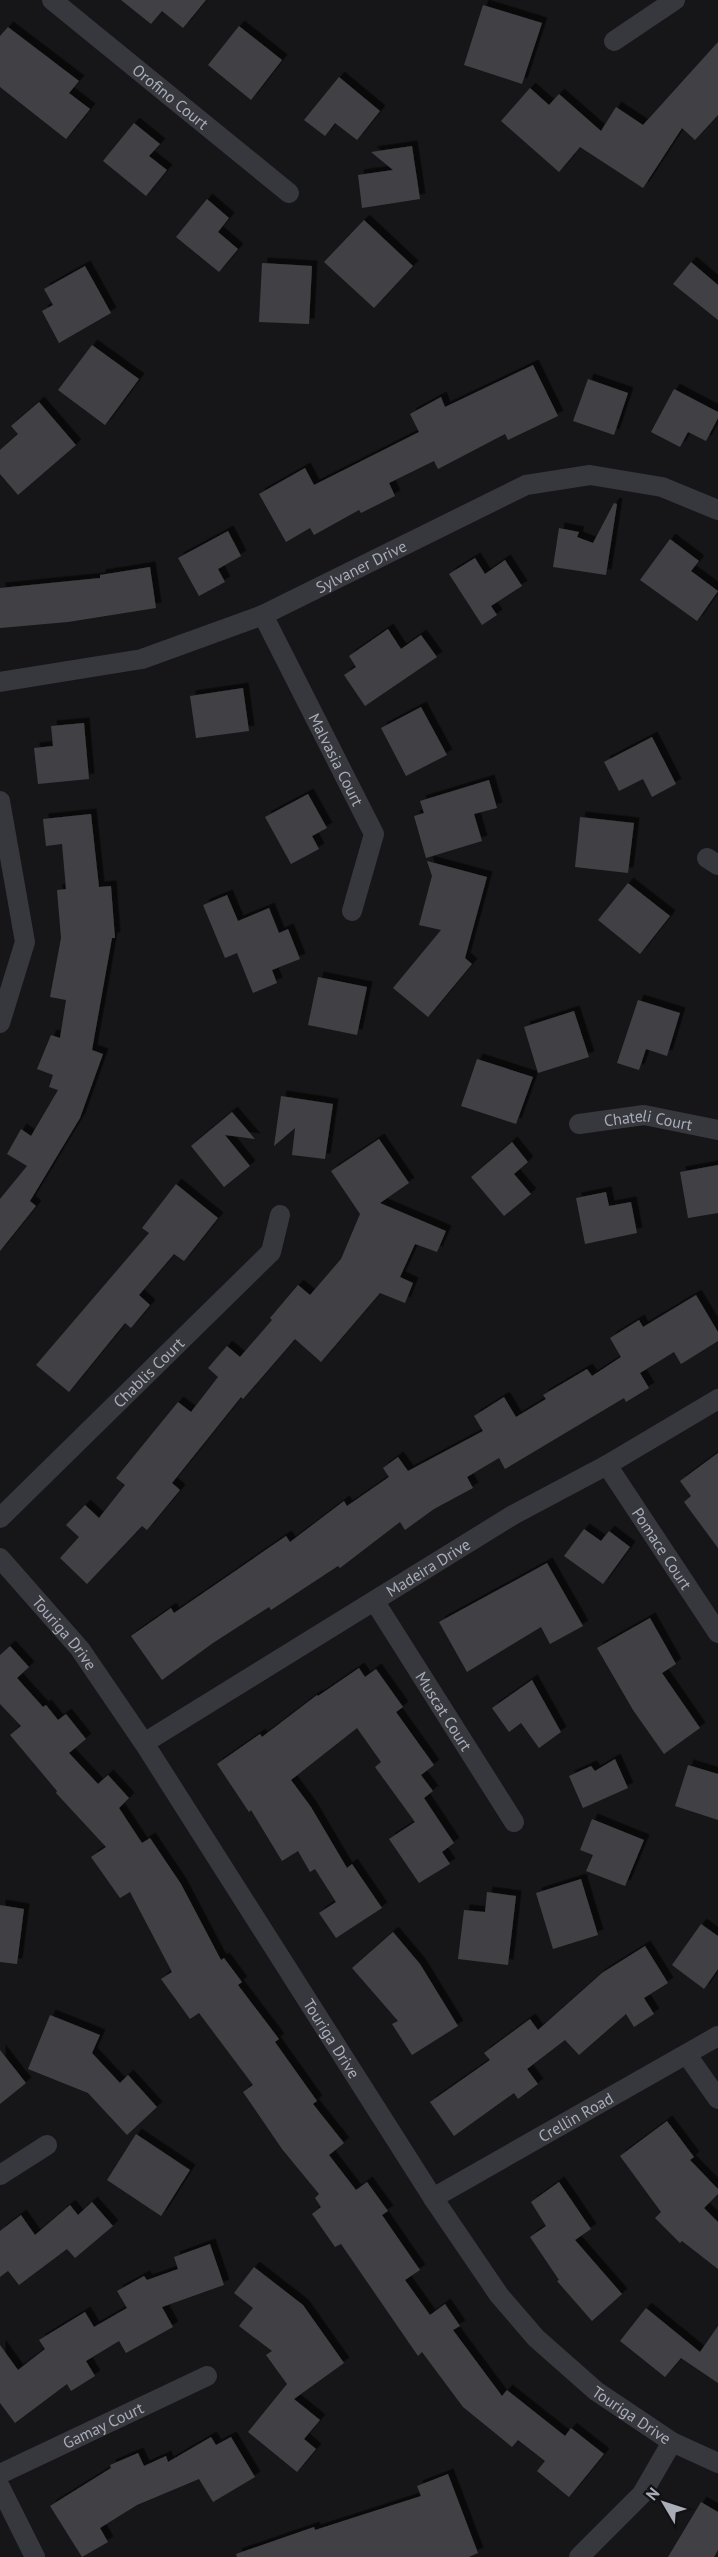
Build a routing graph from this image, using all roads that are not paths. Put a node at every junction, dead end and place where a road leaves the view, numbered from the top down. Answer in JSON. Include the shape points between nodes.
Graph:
{"nodes":[{"id":1,"x":52,"y":0,"type":"edge"},
{"id":2,"x":675,"y":0,"type":"edge"},
{"id":3,"x":614,"y":41,"type":"dead end"},
{"id":4,"x":289,"y":193,"type":"dead end"},
{"id":5,"x":718,"y":510,"type":"edge"},
{"id":6,"x":263,"y":615,"type":"junction"},
{"id":7,"x":0,"y":682,"type":"edge"},
{"id":8,"x":0,"y":801,"type":"edge"},
{"id":9,"x":352,"y":911,"type":"dead end"},
{"id":10,"x":0,"y":1023,"type":"edge"},
{"id":11,"x":579,"y":1124,"type":"dead end"},
{"id":12,"x":718,"y":1130,"type":"edge"},
{"id":13,"x":280,"y":1215,"type":"dead end"},
{"id":14,"x":718,"y":1398,"type":"edge"},
{"id":15,"x":607,"y":1465,"type":"junction"},
{"id":16,"x":0,"y":1518,"type":"edge"},
{"id":17,"x":0,"y":1558,"type":"edge"},
{"id":18,"x":375,"y":1602,"type":"junction"},
{"id":19,"x":718,"y":1633,"type":"edge"},
{"id":20,"x":144,"y":1743,"type":"junction"},
{"id":21,"x":514,"y":1822,"type":"dead end"},
{"id":22,"x":718,"y":2036,"type":"edge"},
{"id":23,"x":687,"y":2055,"type":"junction"},
{"id":24,"x":718,"y":2099,"type":"edge"},
{"id":25,"x":47,"y":2145,"type":"dead end"},
{"id":26,"x":0,"y":2175,"type":"edge"},
{"id":27,"x":433,"y":2198,"type":"junction"},
{"id":28,"x":207,"y":2376,"type":"dead end"},
{"id":29,"x":672,"y":2442,"type":"junction"},
{"id":30,"x":718,"y":2463,"type":"edge"},
{"id":31,"x":0,"y":2474,"type":"edge"},
{"id":32,"x":0,"y":2487,"type":"edge"},
{"id":33,"x":35,"y":2557,"type":"edge"},
{"id":34,"x":579,"y":2557,"type":"edge"}],
"edges":[{"from":1,"to":4,"type":"street","name":"Orofino Court"},
{"from":2,"to":3,"type":"street"},
{"from":5,"to":6,"type":"street","name":"Sylvaner Drive","via":[[662,487],[590,475],[526,485]]},
{"from":6,"to":7,"type":"street","name":"Sylvaner Drive","via":[[142,659]]},
{"from":6,"to":9,"type":"street","name":"Malvasia Court","via":[[374,834]]},
{"from":8,"to":10,"type":"street","via":[[25,942]]},
{"from":11,"to":12,"type":"street","name":"Chateli Court","via":[[644,1115]]},
{"from":13,"to":16,"type":"street","name":"Chablis Court","via":[[271,1252]]},
{"from":14,"to":15,"type":"street","name":"Madeira Drive"},
{"from":15,"to":18,"type":"street","name":"Madeira Drive","via":[[513,1515]]},
{"from":15,"to":19,"type":"street","name":"Pomace Court"},
{"from":17,"to":20,"type":"street","name":"Touriga Drive","via":[[80,1649]]},
{"from":18,"to":20,"type":"street","name":"Madeira Drive"},
{"from":18,"to":21,"type":"street","name":"Muscat Court"},
{"from":20,"to":27,"type":"street","name":"Touriga Drive"},
{"from":22,"to":23,"type":"street","name":"Crellin Road"},
{"from":23,"to":24,"type":"street"},
{"from":23,"to":27,"type":"street","name":"Crellin Road"},
{"from":25,"to":26,"type":"street"},
{"from":27,"to":29,"type":"street","name":"Touriga Drive","via":[[500,2295],[536,2338],[596,2391]]},
{"from":28,"to":31,"type":"street","name":"Gamay Court"},
{"from":29,"to":30,"type":"street","name":"Touriga Drive"},
{"from":29,"to":34,"type":"street","via":[[642,2494]]},
{"from":32,"to":33,"type":"street"}]}
